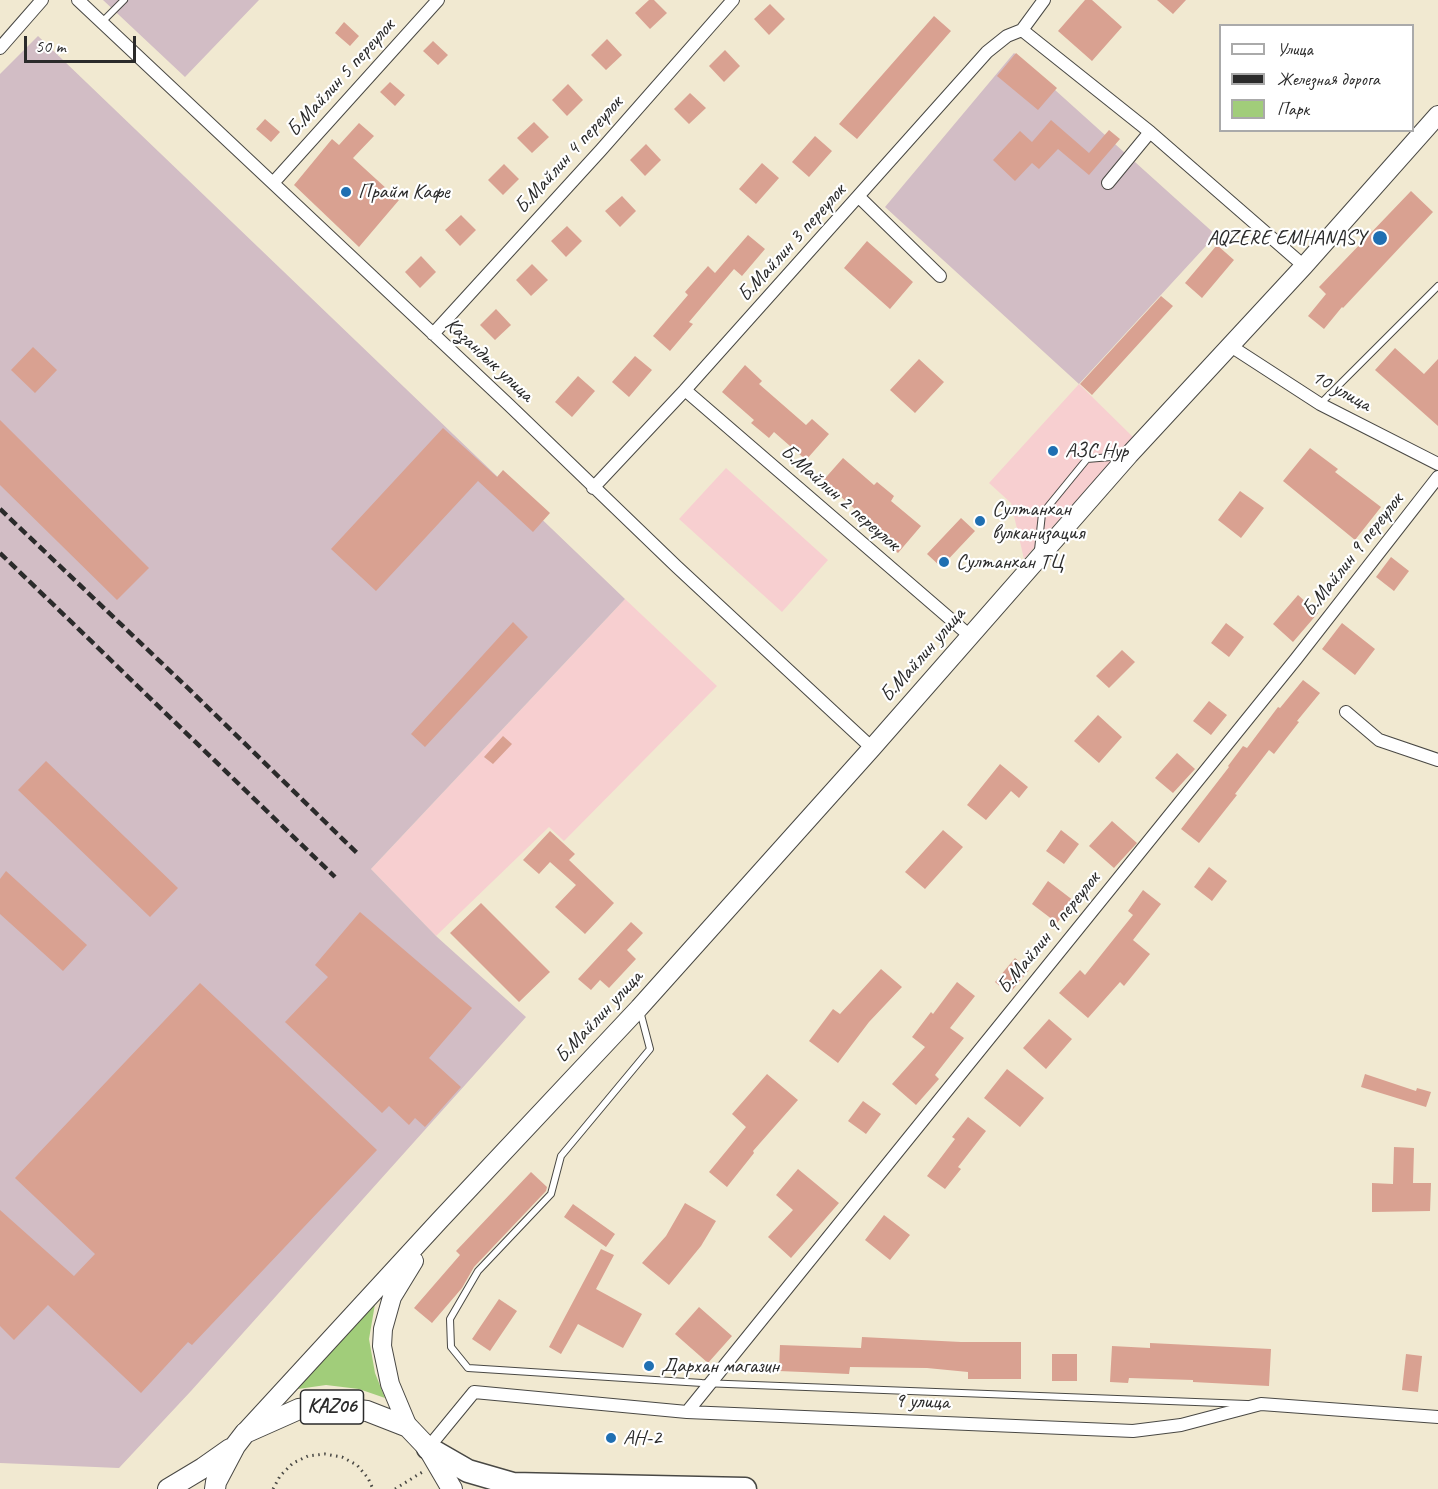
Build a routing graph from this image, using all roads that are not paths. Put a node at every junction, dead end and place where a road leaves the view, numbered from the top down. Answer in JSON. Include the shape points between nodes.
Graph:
{"nodes":[{"id":1,"x":42,"y":0,"type":"edge"},
{"id":2,"x":78,"y":0,"type":"edge"},
{"id":3,"x":124,"y":0,"type":"edge"},
{"id":4,"x":438,"y":0,"type":"edge"},
{"id":5,"x":733,"y":0,"type":"edge"},
{"id":6,"x":1044,"y":0,"type":"edge"},
{"id":7,"x":102,"y":22,"type":"junction"},
{"id":8,"x":1022,"y":30,"type":"junction"},
{"id":9,"x":0,"y":48,"type":"edge"},
{"id":10,"x":1438,"y":115,"type":"edge"},
{"id":11,"x":1150,"y":132,"type":"junction"},
{"id":12,"x":273,"y":183,"type":"junction"},
{"id":13,"x":1108,"y":183,"type":"dead end"},
{"id":14,"x":859,"y":198,"type":"junction"},
{"id":15,"x":1304,"y":266,"type":"junction"},
{"id":16,"x":940,"y":276,"type":"dead end"},
{"id":17,"x":1438,"y":285,"type":"edge"},
{"id":18,"x":433,"y":334,"type":"junction"},
{"id":19,"x":1229,"y":345,"type":"junction"},
{"id":20,"x":685,"y":390,"type":"junction"},
{"id":21,"x":1320,"y":404,"type":"junction"},
{"id":22,"x":1130,"y":455,"type":"junction"},
{"id":23,"x":1438,"y":464,"type":"edge"},
{"id":24,"x":1438,"y":477,"type":"edge"},
{"id":25,"x":593,"y":488,"type":"junction"},
{"id":26,"x":1037,"y":560,"type":"junction"},
{"id":27,"x":970,"y":636,"type":"junction"},
{"id":28,"x":1346,"y":712,"type":"dead end"},
{"id":29,"x":872,"y":748,"type":"junction"},
{"id":30,"x":1438,"y":760,"type":"edge"},
{"id":31,"x":639,"y":1008,"type":"junction"},
{"id":32,"x":439,"y":1221,"type":"junction"},
{"id":33,"x":710,"y":1384,"type":"junction"},
{"id":34,"x":1261,"y":1404,"type":"junction"},
{"id":35,"x":687,"y":1412,"type":"junction"},
{"id":36,"x":1438,"y":1417,"type":"edge"},
{"id":37,"x":408,"y":1427,"type":"junction"},
{"id":38,"x":240,"y":1439,"type":"junction"},
{"id":39,"x":432,"y":1455,"type":"junction"},
{"id":40,"x":168,"y":1489,"type":"edge"},
{"id":41,"x":215,"y":1489,"type":"edge"},
{"id":42,"x":452,"y":1489,"type":"edge"},
{"id":43,"x":745,"y":1489,"type":"edge"}],
"edges":[{"from":1,"to":9,"type":"street"},
{"from":2,"to":7,"type":"street","name":"Казандык улица"},
{"from":3,"to":7,"type":"lane"},
{"from":4,"to":12,"type":"street","name":"Б.Майлин 5 переулок"},
{"from":5,"to":18,"type":"street","name":"Б.Майлин 4 переулок"},
{"from":6,"to":8,"type":"street"},
{"from":7,"to":12,"type":"street","name":"Казандык улица"},
{"from":8,"to":11,"type":"street"},
{"from":8,"to":14,"type":"street","name":"Б.Майлин 3 переулок","via":[[987,52]]},
{"from":10,"to":15,"type":"street","name":"Б.Майлин улица"},
{"from":11,"to":13,"type":"street"},
{"from":11,"to":15,"type":"street"},
{"from":12,"to":18,"type":"street","name":"Казандык улица"},
{"from":14,"to":16,"type":"street"},
{"from":14,"to":20,"type":"street","name":"Б.Майлин 3 переулок"},
{"from":15,"to":19,"type":"street","name":"Б.Майлин улица"},
{"from":17,"to":21,"type":"lane"},
{"from":18,"to":25,"type":"street","name":"Казандык улица"},
{"from":19,"to":21,"type":"street","name":"10 улица"},
{"from":19,"to":22,"type":"street","name":"Б.Майлин улица"},
{"from":20,"to":25,"type":"street","name":"Б.Майлин 3 переулок"},
{"from":20,"to":27,"type":"street","name":"Б.Майлин 2 переулок"},
{"from":21,"to":23,"type":"street","name":"10 улица"},
{"from":22,"to":26,"type":"street","name":"Б.Майлин улица"},
{"from":22,"to":26,"type":"lane","via":[[1087,459],[1042,514]]},
{"from":24,"to":33,"type":"street","name":"Б.Майлин 9 переулок","via":[[1296,659]]},
{"from":25,"to":29,"type":"street","name":"Казандык улица"},
{"from":26,"to":27,"type":"street","name":"Б.Майлин улица"},
{"from":27,"to":29,"type":"street","name":"Б.Майлин улица"},
{"from":28,"to":30,"type":"street","via":[[1379,740]]},
{"from":29,"to":31,"type":"street","name":"Б.Майлин улица"},
{"from":31,"to":32,"type":"street","name":"Б.Майлин улица"},
{"from":31,"to":33,"type":"lane","via":[[650,1049],[561,1156],[551,1194],[478,1271],[450,1320],[451,1347],[468,1368]]},
{"from":32,"to":37,"type":"street","via":[[392,1297],[383,1329],[382,1346],[390,1384]]},
{"from":32,"to":38,"type":"street"},
{"from":33,"to":34,"type":"lane"},
{"from":33,"to":35,"type":"street","name":"Б.Майлин 9 переулок"},
{"from":34,"to":35,"type":"street","name":"9 улица","via":[[1181,1425],[1133,1431]]},
{"from":34,"to":36,"type":"street","name":"9 улица"},
{"from":35,"to":39,"type":"street","name":"9 улица","via":[[474,1392]]},
{"from":37,"to":38,"type":"main road","number":"KАZ06","via":[[367,1411],[324,1406],[299,1409]]},
{"from":37,"to":39,"type":"main road","number":"KАZ06"},
{"from":38,"to":40,"type":"main road","number":"KАZ06"},
{"from":38,"to":41,"type":"main road"},
{"from":39,"to":42,"type":"main road","number":"KАZ06"},
{"from":39,"to":43,"type":"highway","number":"KАZ06","via":[[513,1484]]}]}
